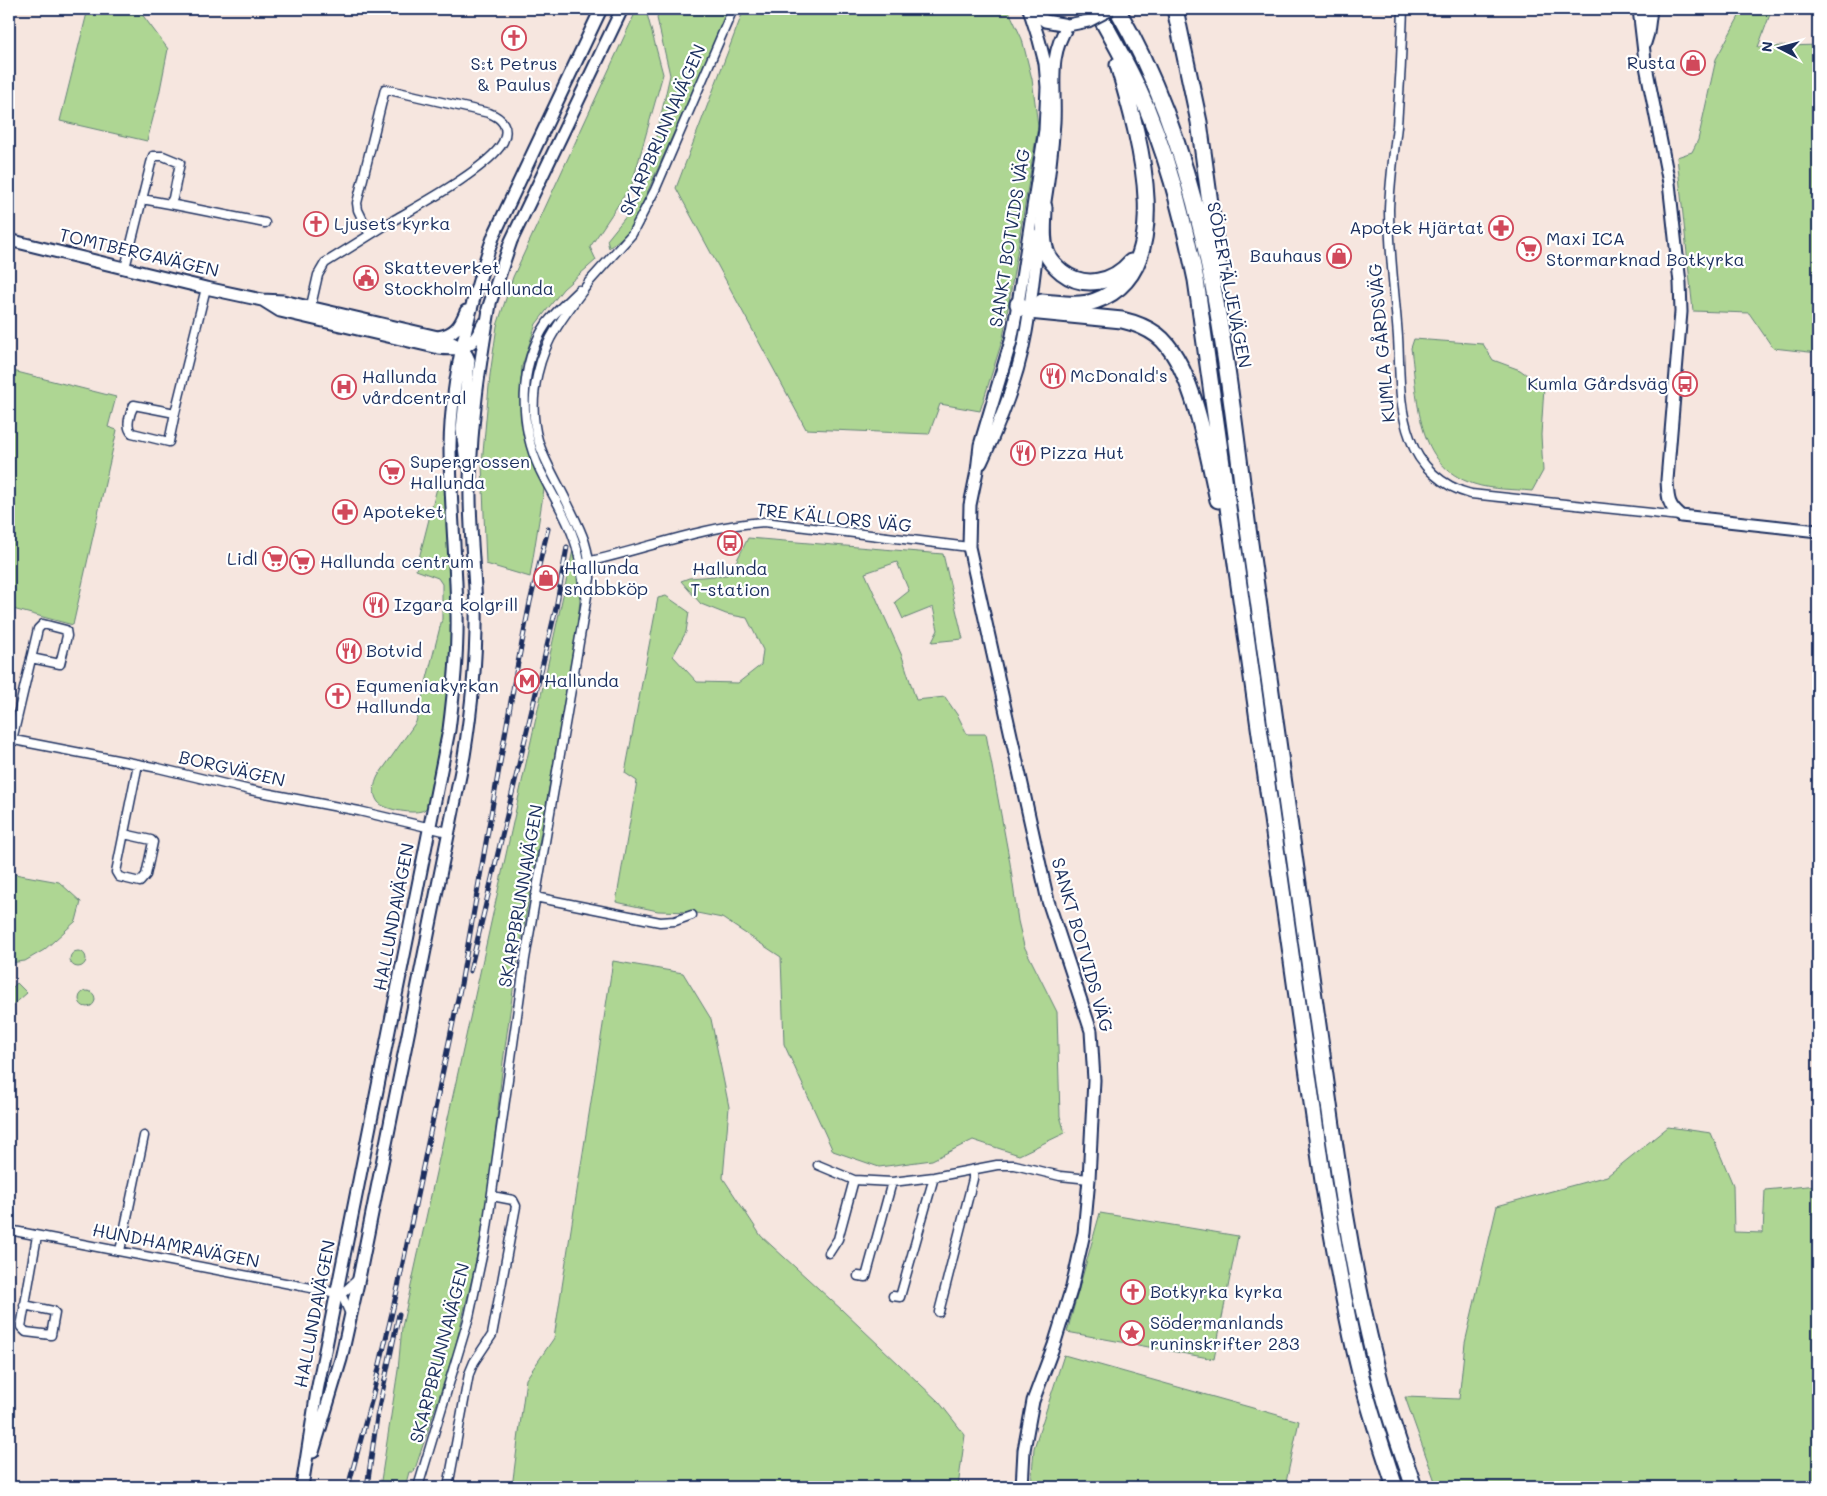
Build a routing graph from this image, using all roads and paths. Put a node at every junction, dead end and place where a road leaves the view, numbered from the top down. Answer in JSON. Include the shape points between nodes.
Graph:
{"nodes":[{"id":1,"x":601,"y":9,"type":"edge"},
{"id":2,"x":622,"y":9,"type":"edge"},
{"id":3,"x":734,"y":9,"type":"edge"},
{"id":4,"x":1029,"y":9,"type":"edge"},
{"id":5,"x":1096,"y":9,"type":"edge"},
{"id":6,"x":1111,"y":9,"type":"edge"},
{"id":7,"x":1117,"y":9,"type":"edge"},
{"id":8,"x":1170,"y":9,"type":"edge"},
{"id":9,"x":1175,"y":9,"type":"edge"},
{"id":10,"x":1403,"y":9,"type":"edge"},
{"id":11,"x":1639,"y":9,"type":"edge"},
{"id":12,"x":1651,"y":9,"type":"edge"},
{"id":13,"x":1068,"y":26,"type":"junction"},
{"id":14,"x":1179,"y":28,"type":"junction"},
{"id":15,"x":1109,"y":32,"type":"junction"},
{"id":16,"x":1644,"y":47,"type":"junction"},
{"id":17,"x":142,"y":199,"type":"junction"},
{"id":18,"x":170,"y":204,"type":"junction"},
{"id":19,"x":1044,"y":207,"type":"junction"},
{"id":20,"x":265,"y":223,"type":"dead end"},
{"id":21,"x":370,"y":235,"type":"junction"},
{"id":22,"x":9,"y":240,"type":"edge"},
{"id":23,"x":1141,"y":252,"type":"junction"},
{"id":24,"x":482,"y":267,"type":"junction"},
{"id":25,"x":125,"y":268,"type":"junction"},
{"id":26,"x":590,"y":281,"type":"junction"},
{"id":27,"x":206,"y":288,"type":"junction"},
{"id":28,"x":490,"y":304,"type":"junction"},
{"id":29,"x":1026,"y":305,"type":"junction"},
{"id":30,"x":310,"y":312,"type":"junction"},
{"id":31,"x":439,"y":342,"type":"junction"},
{"id":32,"x":462,"y":349,"type":"junction"},
{"id":33,"x":1228,"y":378,"type":"junction"},
{"id":34,"x":454,"y":399,"type":"junction"},
{"id":35,"x":175,"y":413,"type":"junction"},
{"id":36,"x":470,"y":482,"type":"junction"},
{"id":37,"x":1681,"y":516,"type":"junction"},
{"id":38,"x":1818,"y":531,"type":"edge"},
{"id":39,"x":969,"y":547,"type":"junction"},
{"id":40,"x":590,"y":562,"type":"junction"},
{"id":41,"x":581,"y":564,"type":"junction"},
{"id":42,"x":1239,"y":584,"type":"junction"},
{"id":43,"x":586,"y":602,"type":"junction"},
{"id":44,"x":31,"y":658,"type":"junction"},
{"id":45,"x":10,"y":739,"type":"edge"},
{"id":46,"x":138,"y":764,"type":"junction"},
{"id":47,"x":430,"y":828,"type":"junction"},
{"id":48,"x":448,"y":832,"type":"junction"},
{"id":49,"x":124,"y":834,"type":"junction"},
{"id":50,"x":535,"y":897,"type":"junction"},
{"id":51,"x":692,"y":915,"type":"dead end"},
{"id":52,"x":144,"y":1136,"type":"dead end"},
{"id":53,"x":818,"y":1165,"type":"dead end"},
{"id":54,"x":973,"y":1170,"type":"junction"},
{"id":55,"x":934,"y":1176,"type":"junction"},
{"id":56,"x":1089,"y":1179,"type":"junction"},
{"id":57,"x":854,"y":1180,"type":"junction"},
{"id":58,"x":892,"y":1182,"type":"junction"},
{"id":59,"x":492,"y":1196,"type":"junction"},
{"id":60,"x":9,"y":1230,"type":"edge"},
{"id":61,"x":37,"y":1236,"type":"junction"},
{"id":62,"x":120,"y":1251,"type":"junction"},
{"id":63,"x":829,"y":1253,"type":"dead end"},
{"id":64,"x":858,"y":1276,"type":"dead end"},
{"id":65,"x":359,"y":1278,"type":"junction"},
{"id":66,"x":337,"y":1293,"type":"junction"},
{"id":67,"x":893,"y":1296,"type":"dead end"},
{"id":68,"x":24,"y":1305,"type":"junction"},
{"id":69,"x":939,"y":1312,"type":"dead end"},
{"id":70,"x":351,"y":1314,"type":"junction"},
{"id":71,"x":302,"y":1487,"type":"edge"},
{"id":72,"x":418,"y":1487,"type":"edge"},
{"id":73,"x":448,"y":1487,"type":"edge"},
{"id":74,"x":1022,"y":1487,"type":"edge"},
{"id":75,"x":1395,"y":1487,"type":"edge"},
{"id":76,"x":1414,"y":1487,"type":"edge"}],
"edges":[{"from":1,"to":24,"type":"main road","name":"HALLUNDAVÄGEN","via":[[494,235]]},
{"from":2,"to":28,"type":"main road","name":"HALLUNDAVÄGEN","via":[[511,242]]},
{"from":3,"to":26,"type":"street","name":"SKARPBRUNNAVÄGEN","via":[[655,190],[632,234]]},
{"from":4,"to":13,"type":"main road","via":[[1045,21]]},
{"from":4,"to":29,"type":"main road","name":"SANKT BOTVIDS VÄG","via":[[1045,63],[1047,107]]},
{"from":5,"to":15,"type":"highway"},
{"from":6,"to":13,"type":"main road","bridge":true,"via":[[1088,21]]},
{"from":7,"to":33,"type":"highway","name":"SÖDERTÄLJEVÄGEN","via":[[1149,69],[1190,181],[1211,275]]},
{"from":8,"to":14,"type":"highway"},
{"from":9,"to":14,"type":"highway"},
{"from":10,"to":37,"type":"street","name":"KUMLA GÅRDSVÄG","via":[[1390,229],[1402,404],[1409,438],[1430,470],[1461,491]]},
{"from":11,"to":16,"type":"main road"},
{"from":12,"to":16,"type":"main road"},
{"from":13,"to":19,"type":"main road","name":"SANKT BOTVIDS VÄG","via":[[1054,58],[1054,122]]},
{"from":14,"to":33,"type":"highway","via":[[1199,122],[1225,312]]},
{"from":15,"to":23,"type":"highway","via":[[1140,146],[1146,204]]},
{"from":15,"to":42,"type":"highway","via":[[1137,87],[1163,152],[1184,226],[1196,280]]},
{"from":16,"to":37,"type":"main road","via":[[1669,183],[1680,283],[1680,328],[1667,480],[1672,509]]},
{"from":17,"to":18,"type":"street"},
{"from":17,"to":18,"type":"street","via":[[153,156],[163,156],[180,163]]},
{"from":17,"to":25,"type":"street"},
{"from":18,"to":20,"type":"street"},
{"from":19,"to":23,"type":"highway","via":[[1047,255],[1054,266],[1076,280],[1089,283],[1104,280],[1128,266]]},
{"from":19,"to":29,"type":"main road","name":"SANKT BOTVIDS VÄG"},
{"from":21,"to":21,"type":"street","via":[[475,170],[502,143],[506,134],[505,124],[499,117],[386,89],[357,203]]},
{"from":21,"to":30,"type":"street","via":[[326,263],[318,276]]},
{"from":22,"to":25,"type":"main road","name":"TOMTBERGAVÄGEN"},
{"from":23,"to":29,"type":"highway","via":[[1134,269],[1107,296],[1082,304]]},
{"from":24,"to":31,"type":"main road","via":[[461,324]]},
{"from":24,"to":32,"type":"main road","name":"HALLUNDAVÄGEN"},
{"from":25,"to":27,"type":"main road","name":"TOMTBERGAVÄGEN"},
{"from":26,"to":40,"type":"street","name":"SKARPBRUNNAVÄGEN","via":[[548,344],[540,363],[533,405],[541,447],[584,537]]},
{"from":26,"to":41,"type":"street","name":"SKARPBRUNNAVÄGEN","via":[[546,324],[530,363],[524,401],[534,456],[569,526]]},
{"from":27,"to":30,"type":"main road","name":"TOMTBERGAVÄGEN","via":[[262,300],[283,301]]},
{"from":27,"to":35,"type":"street"},
{"from":28,"to":32,"type":"main road","name":"HALLUNDAVÄGEN","via":[[478,337]]},
{"from":28,"to":36,"type":"main road","name":"HALLUNDAVÄGEN","via":[[475,397]]},
{"from":29,"to":39,"type":"main road","name":"SANKT BOTVIDS VÄG","via":[[980,445],[970,505]]},
{"from":29,"to":42,"type":"highway","via":[[1137,324],[1159,336],[1166,345],[1179,363],[1191,390]]},
{"from":30,"to":31,"type":"main road","name":"TOMTBERGAVÄGEN"},
{"from":31,"to":32,"type":"main road","name":"TOMTBERGAVÄGEN"},
{"from":31,"to":34,"type":"main road","via":[[454,362]]},
{"from":32,"to":34,"type":"main road","name":"HALLUNDAVÄGEN"},
{"from":32,"to":36,"type":"main road","name":"HALLUNDAVÄGEN","via":[[469,360],[462,430]]},
{"from":33,"to":76,"type":"highway","name":"SÖDERTÄLJEVÄGEN","via":[[1353,1262],[1376,1367]]},
{"from":34,"to":47,"type":"main road","name":"HALLUNDAVÄGEN","via":[[450,446],[456,661],[449,730]]},
{"from":35,"to":35,"type":"street","via":[[134,406],[129,431],[169,442]]},
{"from":36,"to":48,"type":"main road","name":"HALLUNDAVÄGEN","via":[[476,607],[474,679],[464,756]]},
{"from":37,"to":38,"type":"main road","name":"KUMLA GÅRDSVÄG"},
{"from":39,"to":40,"type":"street","name":"TRE KÄLLORS VÄG","via":[[764,522],[711,530]]},
{"from":39,"to":56,"type":"main road","name":"SANKT BOTVIDS VÄG","via":[[1048,901],[1091,1032],[1094,1080]]},
{"from":40,"to":41,"type":"street","name":"TRE KÄLLORS VÄG"},
{"from":40,"to":43,"type":"street","name":"SKARPBRUNNAVÄGEN"},
{"from":41,"to":43,"type":"street","name":"SKARPBRUNNAVÄGEN"},
{"from":42,"to":75,"type":"highway","via":[[1337,1265],[1375,1428]]},
{"from":43,"to":50,"type":"street","name":"SKARPBRUNNAVÄGEN"},
{"from":44,"to":44,"type":"street","via":[[60,664],[66,630],[42,624]]},
{"from":44,"to":45,"type":"street"},
{"from":45,"to":46,"type":"street","name":"BORGVÄGEN"},
{"from":46,"to":47,"type":"street","name":"BORGVÄGEN"},
{"from":46,"to":49,"type":"street"},
{"from":47,"to":48,"type":"street","name":"BORGVÄGEN"},
{"from":47,"to":66,"type":"main road","name":"HALLUNDAVÄGEN"},
{"from":48,"to":65,"type":"main road","name":"HALLUNDAVÄGEN"},
{"from":49,"to":49,"type":"street","via":[[153,842],[146,875],[140,882],[119,877],[116,872]]},
{"from":50,"to":51,"type":"street","via":[[660,922]]},
{"from":50,"to":59,"type":"street","name":"SKARPBRUNNAVÄGEN"},
{"from":52,"to":62,"type":"street"},
{"from":53,"to":57,"type":"street"},
{"from":54,"to":55,"type":"street"},
{"from":54,"to":56,"type":"street","via":[[1015,1165]]},
{"from":54,"to":69,"type":"street"},
{"from":55,"to":58,"type":"street"},
{"from":55,"to":67,"type":"street","via":[[900,1297]]},
{"from":56,"to":74,"type":"main road","name":"SANKT BOTVIDS VÄG","via":[[1079,1264],[1033,1400],[1024,1450]]},
{"from":57,"to":58,"type":"street"},
{"from":57,"to":63,"type":"street","via":[[838,1239]]},
{"from":58,"to":64,"type":"street","via":[[866,1278]]},
{"from":59,"to":72,"type":"street","name":"SKARPBRUNNAVÄGEN","via":[[469,1317]]},
{"from":59,"to":73,"type":"street","name":"SKARPBRUNNAVÄGEN","via":[[513,1200],[516,1206],[492,1335],[469,1374]]},
{"from":60,"to":61,"type":"street","name":"HUNDHAMRAVÄGEN"},
{"from":61,"to":62,"type":"street","name":"HUNDHAMRAVÄGEN"},
{"from":61,"to":68,"type":"street"},
{"from":62,"to":66,"type":"street","name":"HUNDHAMRAVÄGEN"},
{"from":65,"to":66,"type":"street","via":[[344,1292]]},
{"from":65,"to":70,"type":"main road","name":"HALLUNDAVÄGEN"},
{"from":66,"to":70,"type":"street"},
{"from":66,"to":71,"type":"main road","name":"HALLUNDAVÄGEN"},
{"from":68,"to":68,"type":"street","via":[[21,1327],[26,1332],[51,1334],[55,1313]]},
{"from":70,"to":71,"type":"main road","name":"HALLUNDAVÄGEN"}]}
